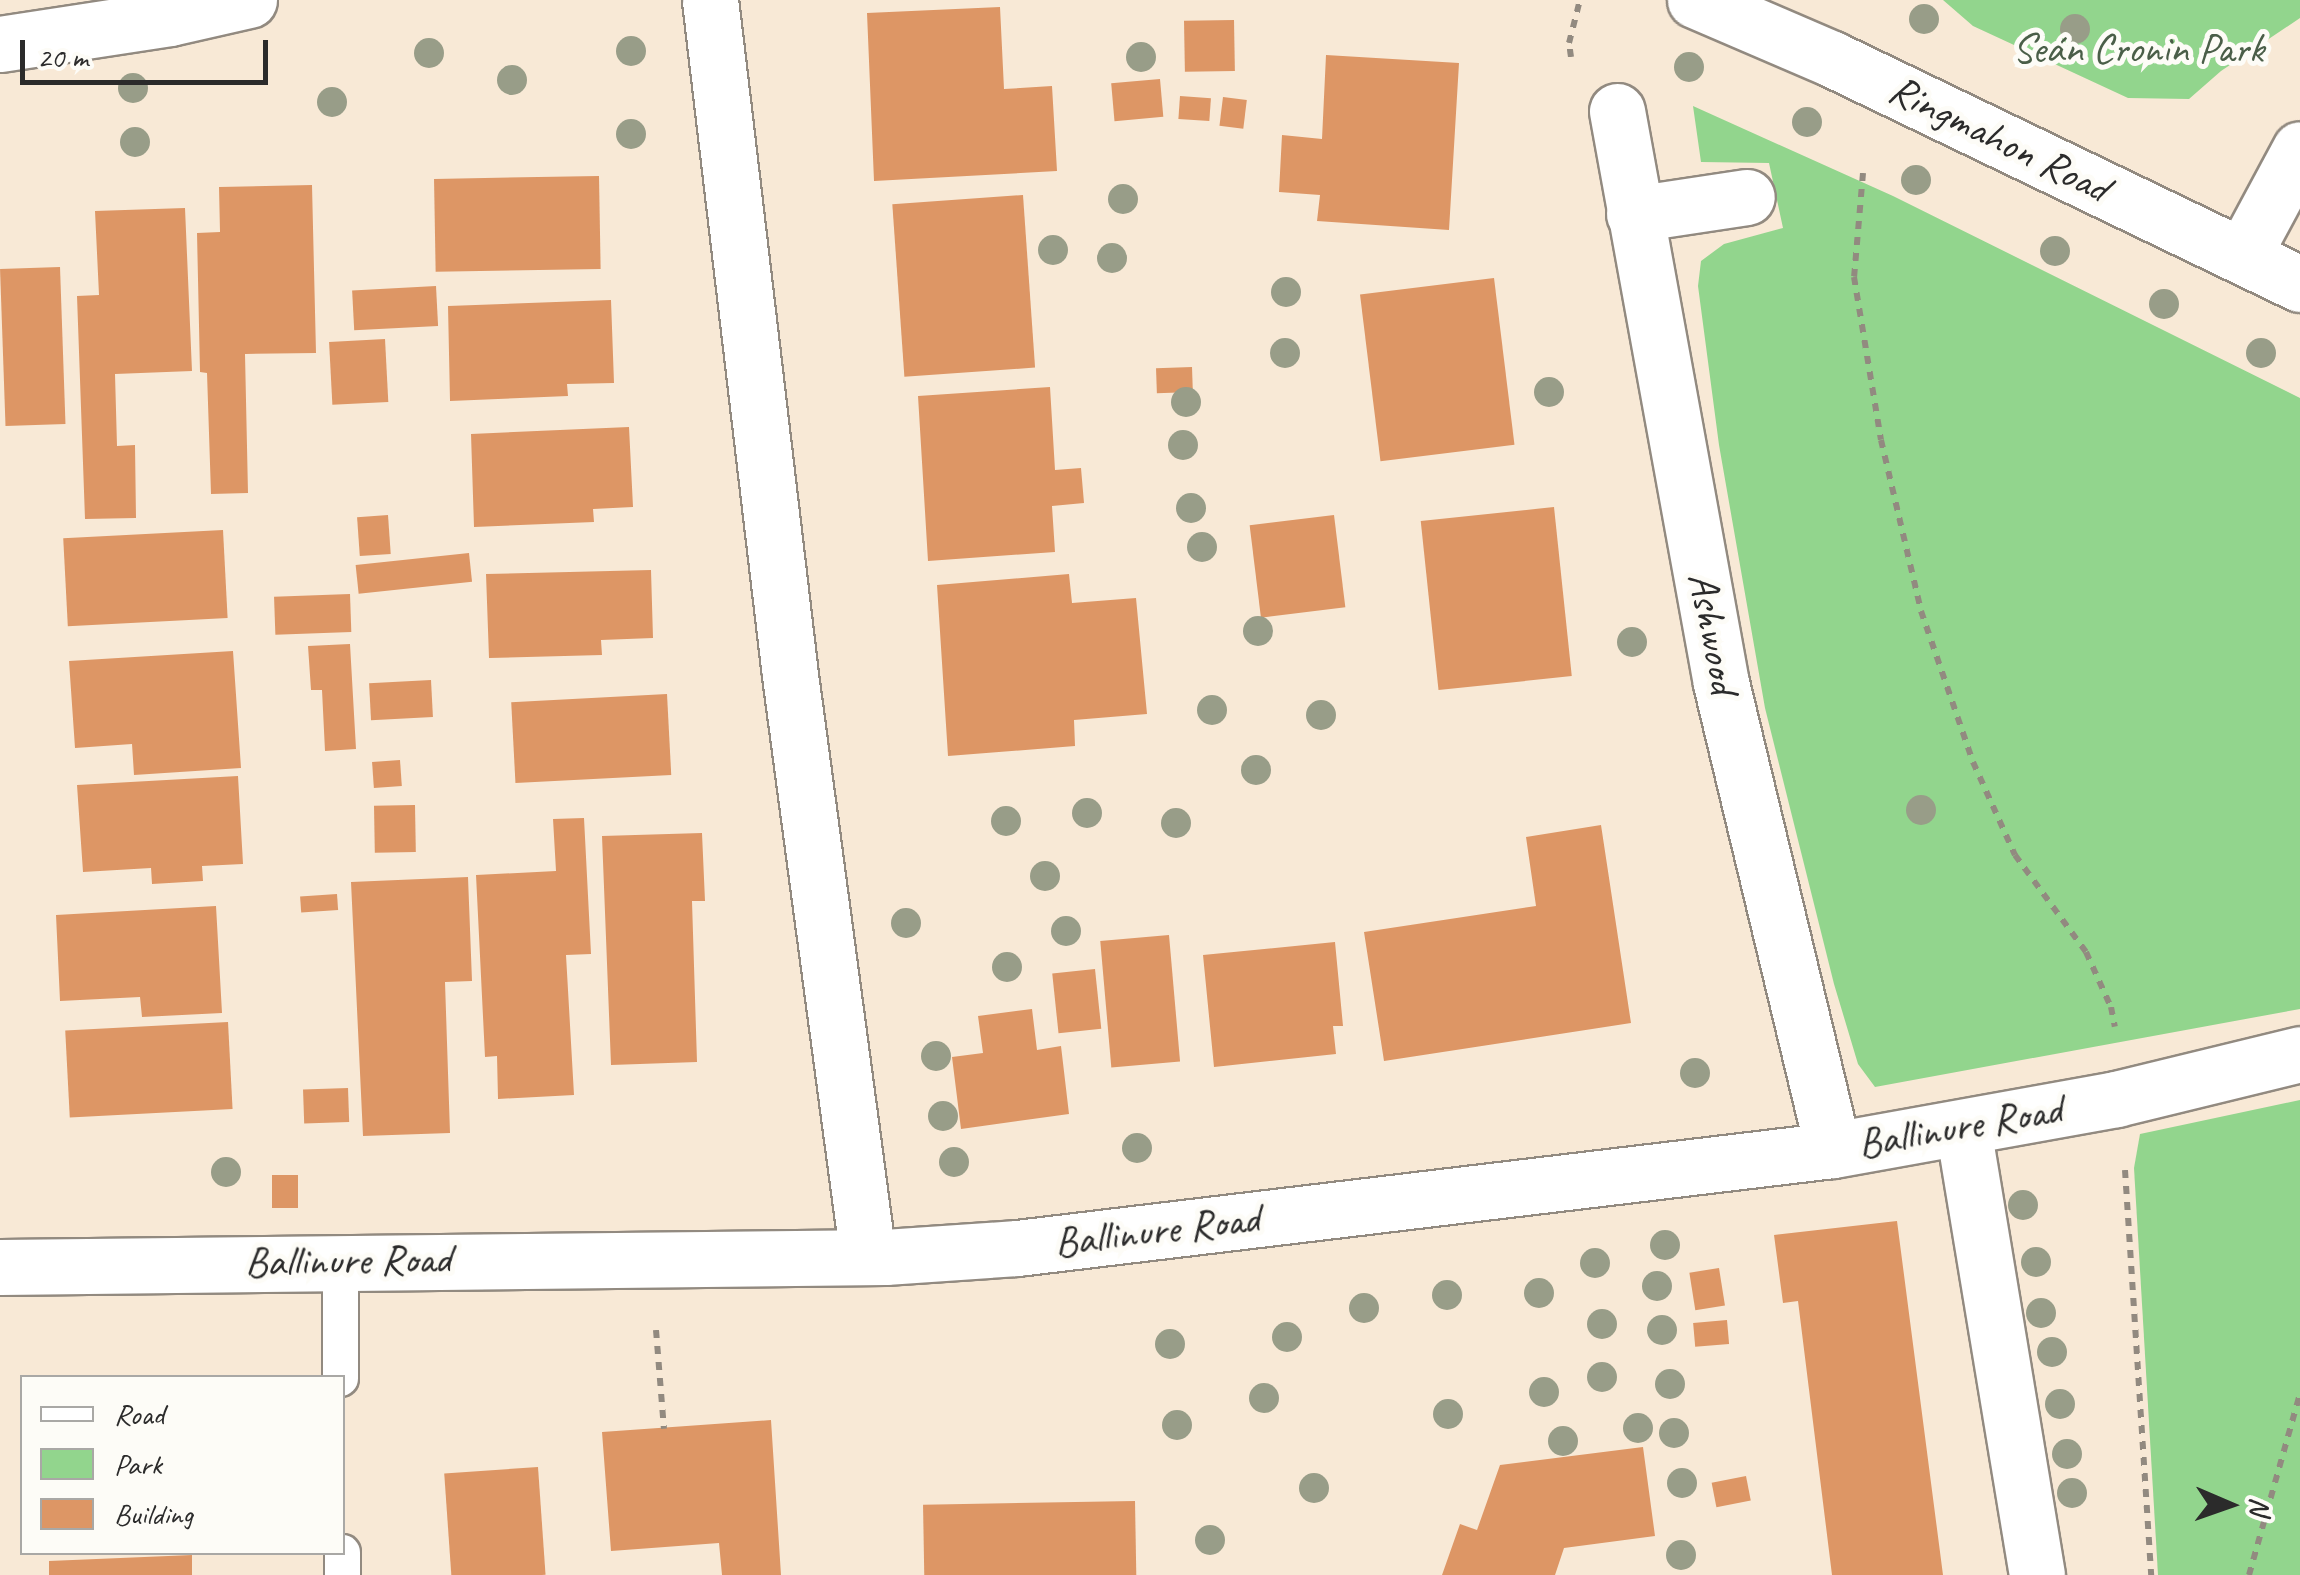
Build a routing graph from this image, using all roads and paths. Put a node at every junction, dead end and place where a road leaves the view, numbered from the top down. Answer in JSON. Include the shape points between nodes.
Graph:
{"nodes":[{"id":1,"x":249,"y":0,"type":"edge"},
{"id":2,"x":710,"y":0,"type":"edge"},
{"id":3,"x":1695,"y":0,"type":"edge"},
{"id":4,"x":0,"y":44,"type":"edge"},
{"id":5,"x":1617,"y":110,"type":"dead end"},
{"id":6,"x":2300,"y":149,"type":"edge"},
{"id":7,"x":1863,"y":172,"type":"dead end"},
{"id":8,"x":1747,"y":198,"type":"dead end"},
{"id":9,"x":1634,"y":214,"type":"junction"},
{"id":10,"x":2243,"y":256,"type":"junction"},
{"id":11,"x":2300,"y":284,"type":"edge"},
{"id":12,"x":2116,"y":1037,"type":"dead end"},
{"id":13,"x":2300,"y":1054,"type":"edge"},
{"id":14,"x":2116,"y":1099,"type":"junction"},
{"id":15,"x":1963,"y":1128,"type":"junction"},
{"id":16,"x":1833,"y":1150,"type":"junction"},
{"id":17,"x":868,"y":1257,"type":"junction"},
{"id":18,"x":340,"y":1261,"type":"junction"},
{"id":19,"x":0,"y":1266,"type":"edge"},
{"id":20,"x":654,"y":1311,"type":"dead end"},
{"id":21,"x":340,"y":1375,"type":"edge"},
{"id":22,"x":2300,"y":1394,"type":"edge"},
{"id":23,"x":664,"y":1428,"type":"dead end"},
{"id":24,"x":2037,"y":1575,"type":"edge"},
{"id":25,"x":2152,"y":1575,"type":"edge"},
{"id":26,"x":2250,"y":1575,"type":"edge"}],
"edges":[{"from":1,"to":4,"type":"street"},
{"from":2,"to":17,"type":"street"},
{"from":3,"to":10,"type":"street","name":"Ringmahon Road"},
{"from":5,"to":9,"type":"street","name":"Ashwood"},
{"from":6,"to":10,"type":"street"},
{"from":7,"to":12,"type":"path","via":[[1854,278],[1920,612],[1973,762],[2015,855],[2086,952],[2111,1007]]},
{"from":8,"to":9,"type":"street"},
{"from":9,"to":16,"type":"street","name":"Ashwood","via":[[1721,682]]},
{"from":10,"to":11,"type":"street","name":"Ringmahon Road"},
{"from":13,"to":14,"type":"street","name":"Ballinure Road"},
{"from":14,"to":15,"type":"street","name":"Ballinure Road"},
{"from":14,"to":25,"type":"path","via":[[2130,1214]]},
{"from":15,"to":16,"type":"street","name":"Ballinure Road"},
{"from":15,"to":24,"type":"street"},
{"from":16,"to":17,"type":"street","name":"Ballinure Road","via":[[1017,1248]]},
{"from":17,"to":18,"type":"street","name":"Ballinure Road"},
{"from":18,"to":19,"type":"street","name":"Ballinure Road"},
{"from":18,"to":21,"type":"lane"},
{"from":20,"to":23,"type":"path"},
{"from":22,"to":26,"type":"path"}]}
